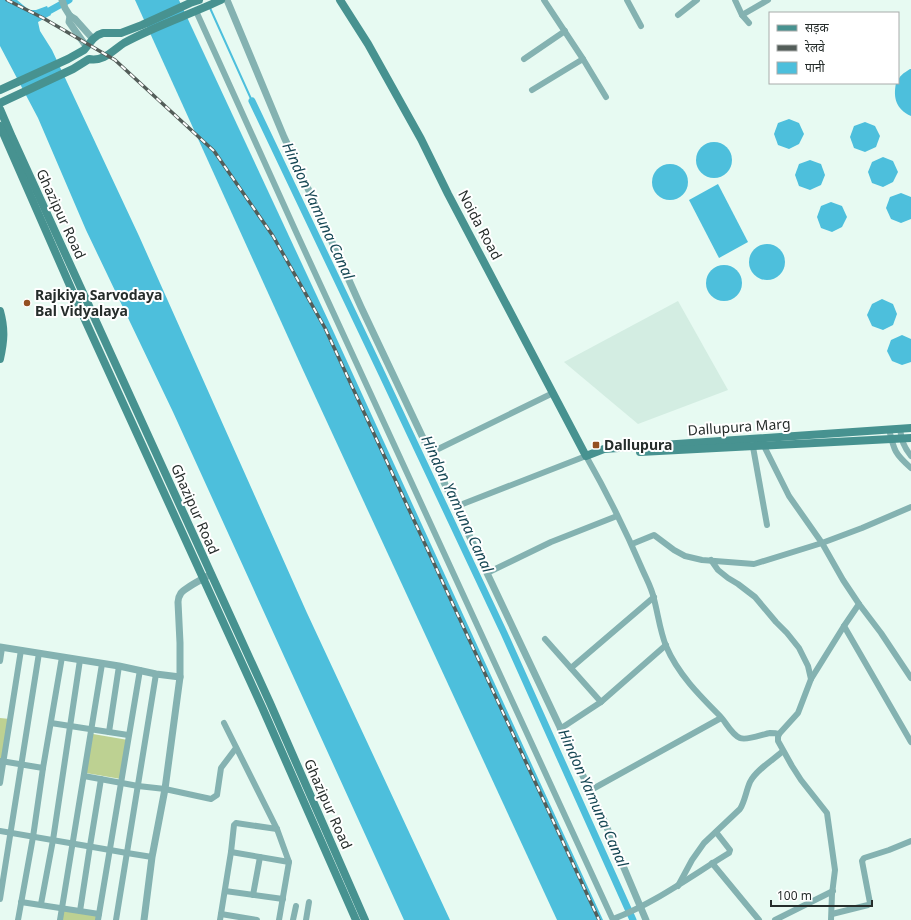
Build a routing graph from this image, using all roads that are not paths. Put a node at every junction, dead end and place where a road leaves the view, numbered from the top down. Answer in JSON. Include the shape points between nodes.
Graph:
{"nodes":[{"id":1,"x":62,"y":0,"type":"edge"},
{"id":2,"x":222,"y":0,"type":"edge"},
{"id":3,"x":340,"y":0,"type":"edge"},
{"id":4,"x":544,"y":0,"type":"edge"},
{"id":5,"x":627,"y":0,"type":"edge"},
{"id":6,"x":697,"y":0,"type":"edge"},
{"id":7,"x":735,"y":0,"type":"edge"},
{"id":8,"x":768,"y":0,"type":"edge"},
{"id":9,"x":193,"y":1,"type":"edge"},
{"id":10,"x":194,"y":12,"type":"junction"},
{"id":11,"x":678,"y":15,"type":"dead end"},
{"id":12,"x":742,"y":15,"type":"junction"},
{"id":13,"x":70,"y":16,"type":"junction"},
{"id":14,"x":749,"y":23,"type":"dead end"},
{"id":15,"x":641,"y":26,"type":"dead end"},
{"id":16,"x":565,"y":31,"type":"junction"},
{"id":17,"x":113,"y":34,"type":"junction"},
{"id":18,"x":93,"y":39,"type":"junction"},
{"id":19,"x":85,"y":48,"type":"junction"},
{"id":20,"x":116,"y":49,"type":"junction"},
{"id":21,"x":89,"y":59,"type":"junction"},
{"id":22,"x":524,"y":59,"type":"dead end"},
{"id":23,"x":583,"y":59,"type":"junction"},
{"id":24,"x":0,"y":90,"type":"edge"},
{"id":25,"x":532,"y":90,"type":"dead end"},
{"id":26,"x":606,"y":97,"type":"dead end"},
{"id":27,"x":2,"y":102,"type":"edge"},
{"id":28,"x":0,"y":109,"type":"edge"},
{"id":29,"x":0,"y":126,"type":"edge"},
{"id":30,"x":0,"y":311,"type":"edge"},
{"id":31,"x":0,"y":355,"type":"edge"},
{"id":32,"x":553,"y":393,"type":"junction"},
{"id":33,"x":900,"y":428,"type":"junction"},
{"id":34,"x":911,"y":428,"type":"edge"},
{"id":35,"x":889,"y":429,"type":"junction"},
{"id":36,"x":911,"y":438,"type":"edge"},
{"id":37,"x":891,"y":439,"type":"junction"},
{"id":38,"x":901,"y":439,"type":"junction"},
{"id":39,"x":764,"y":446,"type":"junction"},
{"id":40,"x":753,"y":447,"type":"junction"},
{"id":41,"x":430,"y":453,"type":"junction"},
{"id":42,"x":597,"y":453,"type":"junction"},
{"id":43,"x":586,"y":456,"type":"junction"},
{"id":44,"x":911,"y":456,"type":"edge"},
{"id":45,"x":911,"y":468,"type":"edge"},
{"id":46,"x":455,"y":507,"type":"junction"},
{"id":47,"x":911,"y":507,"type":"edge"},
{"id":48,"x":617,"y":516,"type":"junction"},
{"id":49,"x":767,"y":525,"type":"dead end"},
{"id":50,"x":822,"y":543,"type":"junction"},
{"id":51,"x":632,"y":544,"type":"junction"},
{"id":52,"x":711,"y":560,"type":"junction"},
{"id":53,"x":487,"y":573,"type":"junction"},
{"id":54,"x":207,"y":576,"type":"junction"},
{"id":55,"x":654,"y":597,"type":"junction"},
{"id":56,"x":859,"y":604,"type":"junction"},
{"id":57,"x":844,"y":626,"type":"junction"},
{"id":58,"x":545,"y":639,"type":"dead end"},
{"id":59,"x":666,"y":645,"type":"junction"},
{"id":60,"x":1,"y":647,"type":"edge"},
{"id":61,"x":21,"y":650,"type":"junction"},
{"id":62,"x":39,"y":653,"type":"junction"},
{"id":63,"x":62,"y":658,"type":"junction"},
{"id":64,"x":80,"y":660,"type":"junction"},
{"id":65,"x":0,"y":661,"type":"edge"},
{"id":66,"x":102,"y":664,"type":"junction"},
{"id":67,"x":119,"y":666,"type":"junction"},
{"id":68,"x":571,"y":668,"type":"junction"},
{"id":69,"x":140,"y":670,"type":"junction"},
{"id":70,"x":156,"y":674,"type":"junction"},
{"id":71,"x":180,"y":677,"type":"junction"},
{"id":72,"x":911,"y":678,"type":"edge"},
{"id":73,"x":811,"y":679,"type":"junction"},
{"id":74,"x":601,"y":702,"type":"junction"},
{"id":75,"x":722,"y":718,"type":"junction"},
{"id":76,"x":51,"y":723,"type":"junction"},
{"id":77,"x":224,"y":723,"type":"dead end"},
{"id":78,"x":69,"y":726,"type":"junction"},
{"id":79,"x":560,"y":729,"type":"junction"},
{"id":80,"x":92,"y":730,"type":"junction"},
{"id":81,"x":109,"y":732,"type":"junction"},
{"id":82,"x":779,"y":734,"type":"junction"},
{"id":83,"x":128,"y":736,"type":"junction"},
{"id":84,"x":911,"y":742,"type":"edge"},
{"id":85,"x":236,"y":748,"type":"junction"},
{"id":86,"x":783,"y":752,"type":"junction"},
{"id":87,"x":2,"y":761,"type":"edge"},
{"id":88,"x":22,"y":764,"type":"junction"},
{"id":89,"x":43,"y":768,"type":"junction"},
{"id":90,"x":84,"y":776,"type":"junction"},
{"id":91,"x":102,"y":779,"type":"junction"},
{"id":92,"x":121,"y":782,"type":"junction"},
{"id":93,"x":0,"y":783,"type":"edge"},
{"id":94,"x":138,"y":786,"type":"junction"},
{"id":95,"x":165,"y":789,"type":"junction"},
{"id":96,"x":589,"y":791,"type":"junction"},
{"id":97,"x":277,"y":829,"type":"junction"},
{"id":98,"x":0,"y":831,"type":"edge"},
{"id":99,"x":716,"y":832,"type":"junction"},
{"id":100,"x":11,"y":833,"type":"junction"},
{"id":101,"x":33,"y":837,"type":"junction"},
{"id":102,"x":53,"y":840,"type":"junction"},
{"id":103,"x":911,"y":841,"type":"edge"},
{"id":104,"x":72,"y":843,"type":"junction"},
{"id":105,"x":90,"y":846,"type":"junction"},
{"id":106,"x":110,"y":850,"type":"junction"},
{"id":107,"x":231,"y":852,"type":"junction"},
{"id":108,"x":126,"y":853,"type":"junction"},
{"id":109,"x":152,"y":857,"type":"junction"},
{"id":110,"x":260,"y":858,"type":"junction"},
{"id":111,"x":289,"y":862,"type":"junction"},
{"id":112,"x":712,"y":863,"type":"junction"},
{"id":113,"x":678,"y":886,"type":"junction"},
{"id":114,"x":225,"y":891,"type":"junction"},
{"id":115,"x":833,"y":891,"type":"junction"},
{"id":116,"x":254,"y":895,"type":"junction"},
{"id":117,"x":0,"y":899,"type":"edge"},
{"id":118,"x":283,"y":900,"type":"junction"},
{"id":119,"x":21,"y":902,"type":"junction"},
{"id":120,"x":309,"y":902,"type":"dead end"},
{"id":121,"x":41,"y":904,"type":"junction"},
{"id":122,"x":296,"y":906,"type":"dead end"},
{"id":123,"x":640,"y":907,"type":"junction"},
{"id":124,"x":62,"y":908,"type":"junction"},
{"id":125,"x":80,"y":911,"type":"junction"},
{"id":126,"x":98,"y":917,"type":"edge"},
{"id":127,"x":221,"y":917,"type":"edge"},
{"id":128,"x":831,"y":917,"type":"edge"},
{"id":129,"x":237,"y":918,"type":"edge"},
{"id":130,"x":249,"y":919,"type":"edge"},
{"id":131,"x":18,"y":920,"type":"edge"},
{"id":132,"x":60,"y":920,"type":"edge"},
{"id":133,"x":116,"y":920,"type":"edge"},
{"id":134,"x":144,"y":920,"type":"edge"},
{"id":135,"x":257,"y":920,"type":"edge"},
{"id":136,"x":279,"y":920,"type":"edge"},
{"id":137,"x":293,"y":920,"type":"edge"},
{"id":138,"x":306,"y":920,"type":"edge"},
{"id":139,"x":356,"y":920,"type":"edge"},
{"id":140,"x":365,"y":920,"type":"edge"},
{"id":141,"x":613,"y":920,"type":"edge"},
{"id":142,"x":646,"y":920,"type":"edge"},
{"id":143,"x":759,"y":920,"type":"edge"},
{"id":144,"x":775,"y":920,"type":"edge"}],
"edges":[{"from":1,"to":13,"type":"street"},
{"from":2,"to":10,"type":"main road"},
{"from":2,"to":41,"type":"street"},
{"from":3,"to":32,"type":"main road","name":"Noida Road","via":[[422,139]]},
{"from":4,"to":16,"type":"street"},
{"from":5,"to":15,"type":"street"},
{"from":6,"to":11,"type":"street"},
{"from":7,"to":12,"type":"street"},
{"from":8,"to":12,"type":"street"},
{"from":9,"to":10,"type":"street"},
{"from":9,"to":17,"type":"main road","via":[[142,25]]},
{"from":10,"to":20,"type":"main road"},
{"from":10,"to":141,"type":"street"},
{"from":12,"to":14,"type":"street"},
{"from":13,"to":18,"type":"street","via":[[75,18]]},
{"from":13,"to":19,"type":"street","via":[[69,22]]},
{"from":16,"to":22,"type":"street"},
{"from":16,"to":23,"type":"street"},
{"from":17,"to":18,"type":"main road","via":[[103,33]]},
{"from":17,"to":20,"type":"main road","via":[[118,39]]},
{"from":18,"to":19,"type":"main road"},
{"from":19,"to":21,"type":"main road","via":[[85,54]]},
{"from":19,"to":24,"type":"main road","via":[[68,59]]},
{"from":20,"to":21,"type":"main road","via":[[101,59]]},
{"from":21,"to":27,"type":"main road"},
{"from":23,"to":25,"type":"street"},
{"from":23,"to":26,"type":"street"},
{"from":28,"to":54,"type":"main road","name":"Ghazipur Road"},
{"from":29,"to":54,"type":"main road","name":"Ghazipur Road","via":[[85,320]]},
{"from":30,"to":31,"type":"main road","via":[[4,332]]},
{"from":32,"to":41,"type":"street"},
{"from":32,"to":43,"type":"main road","name":"Noida Road"},
{"from":33,"to":34,"type":"main road","name":"Dallupura Marg"},
{"from":33,"to":35,"type":"main road","name":"Dallupura Marg"},
{"from":33,"to":38,"type":"street"},
{"from":35,"to":37,"type":"street"},
{"from":35,"to":42,"type":"main road","name":"Dallupura Marg","via":[[604,449]]},
{"from":36,"to":38,"type":"main road","name":"Dallupura Marg"},
{"from":37,"to":38,"type":"main road","name":"Dallupura Marg"},
{"from":37,"to":39,"type":"main road","name":"Dallupura Marg"},
{"from":37,"to":45,"type":"street","via":[[899,457]]},
{"from":38,"to":44,"type":"street"},
{"from":39,"to":40,"type":"main road","name":"Dallupura Marg"},
{"from":39,"to":50,"type":"street","via":[[789,496]]},
{"from":40,"to":42,"type":"main road","name":"Dallupura Marg","via":[[605,455]]},
{"from":40,"to":49,"type":"street"},
{"from":41,"to":46,"type":"street"},
{"from":42,"to":43,"type":"main road"},
{"from":43,"to":46,"type":"street"},
{"from":43,"to":48,"type":"street"},
{"from":46,"to":53,"type":"street"},
{"from":47,"to":50,"type":"street"},
{"from":48,"to":51,"type":"street"},
{"from":48,"to":53,"type":"street","via":[[551,542]]},
{"from":50,"to":52,"type":"street","via":[[754,564]]},
{"from":50,"to":56,"type":"street"},
{"from":51,"to":52,"type":"street","via":[[654,535],[685,556]]},
{"from":51,"to":55,"type":"street"},
{"from":52,"to":73,"type":"street","via":[[718,570],[755,597],[788,633],[808,666]]},
{"from":53,"to":79,"type":"street"},
{"from":54,"to":71,"type":"street","via":[[179,597]]},
{"from":54,"to":139,"type":"main road","name":"Ghazipur Road"},
{"from":54,"to":140,"type":"main road","name":"Ghazipur Road","via":[[266,696]]},
{"from":55,"to":59,"type":"street"},
{"from":55,"to":68,"type":"street"},
{"from":56,"to":57,"type":"street"},
{"from":56,"to":72,"type":"street"},
{"from":57,"to":73,"type":"street"},
{"from":57,"to":84,"type":"street"},
{"from":58,"to":68,"type":"street"},
{"from":59,"to":74,"type":"street"},
{"from":59,"to":75,"type":"street","via":[[695,691]]},
{"from":60,"to":61,"type":"street"},
{"from":60,"to":65,"type":"street"},
{"from":61,"to":62,"type":"street"},
{"from":61,"to":87,"type":"street"},
{"from":62,"to":63,"type":"street"},
{"from":62,"to":88,"type":"street"},
{"from":63,"to":64,"type":"street"},
{"from":63,"to":76,"type":"street"},
{"from":64,"to":66,"type":"street"},
{"from":64,"to":78,"type":"street"},
{"from":66,"to":67,"type":"street"},
{"from":66,"to":80,"type":"street"},
{"from":67,"to":69,"type":"street"},
{"from":67,"to":81,"type":"street"},
{"from":68,"to":74,"type":"street"},
{"from":69,"to":70,"type":"street"},
{"from":69,"to":83,"type":"street"},
{"from":70,"to":71,"type":"street"},
{"from":70,"to":94,"type":"street"},
{"from":71,"to":95,"type":"street"},
{"from":73,"to":82,"type":"street","via":[[798,713]]},
{"from":74,"to":79,"type":"street"},
{"from":75,"to":82,"type":"street","via":[[734,733],[743,739],[770,733]]},
{"from":75,"to":96,"type":"street"},
{"from":76,"to":78,"type":"street"},
{"from":76,"to":89,"type":"street"},
{"from":77,"to":85,"type":"street"},
{"from":78,"to":80,"type":"street"},
{"from":78,"to":102,"type":"street"},
{"from":79,"to":96,"type":"street"},
{"from":80,"to":81,"type":"street"},
{"from":80,"to":90,"type":"street"},
{"from":81,"to":83,"type":"street"},
{"from":82,"to":86,"type":"street","via":[[778,741]]},
{"from":83,"to":92,"type":"street"},
{"from":85,"to":95,"type":"street","via":[[221,768],[217,795],[211,799]]},
{"from":85,"to":97,"type":"street"},
{"from":86,"to":99,"type":"street","via":[[752,778],[740,809]]},
{"from":86,"to":115,"type":"street","via":[[801,780],[827,812],[835,870]]},
{"from":87,"to":88,"type":"street"},
{"from":87,"to":93,"type":"street"},
{"from":88,"to":89,"type":"street"},
{"from":88,"to":100,"type":"street"},
{"from":89,"to":101,"type":"street"},
{"from":90,"to":91,"type":"street"},
{"from":90,"to":104,"type":"street"},
{"from":91,"to":92,"type":"street"},
{"from":91,"to":105,"type":"street"},
{"from":92,"to":94,"type":"street"},
{"from":92,"to":106,"type":"street"},
{"from":94,"to":95,"type":"street"},
{"from":94,"to":108,"type":"street"},
{"from":95,"to":109,"type":"street"},
{"from":96,"to":123,"type":"street"},
{"from":97,"to":107,"type":"street","via":[[235,824]]},
{"from":97,"to":111,"type":"street"},
{"from":98,"to":100,"type":"street"},
{"from":99,"to":112,"type":"street","via":[[730,851]]},
{"from":99,"to":113,"type":"street","via":[[692,860]]},
{"from":100,"to":101,"type":"street"},
{"from":100,"to":117,"type":"street"},
{"from":101,"to":102,"type":"street"},
{"from":101,"to":119,"type":"street"},
{"from":102,"to":104,"type":"street"},
{"from":102,"to":121,"type":"street"},
{"from":103,"to":128,"type":"street","via":[[864,858],[862,861],[870,903]]},
{"from":104,"to":105,"type":"street"},
{"from":104,"to":124,"type":"street"},
{"from":105,"to":106,"type":"street"},
{"from":105,"to":125,"type":"street"},
{"from":106,"to":108,"type":"street"},
{"from":106,"to":126,"type":"street"},
{"from":107,"to":110,"type":"street"},
{"from":107,"to":114,"type":"street"},
{"from":108,"to":109,"type":"street"},
{"from":108,"to":133,"type":"street"},
{"from":109,"to":134,"type":"street"},
{"from":110,"to":111,"type":"street"},
{"from":110,"to":116,"type":"street"},
{"from":111,"to":118,"type":"street"},
{"from":112,"to":113,"type":"street"},
{"from":112,"to":143,"type":"street"},
{"from":113,"to":123,"type":"street"},
{"from":114,"to":116,"type":"street"},
{"from":114,"to":127,"type":"street"},
{"from":115,"to":128,"type":"street"},
{"from":115,"to":144,"type":"street"},
{"from":116,"to":118,"type":"street"},
{"from":118,"to":136,"type":"street"},
{"from":119,"to":121,"type":"street"},
{"from":119,"to":131,"type":"street"},
{"from":120,"to":138,"type":"street"},
{"from":121,"to":124,"type":"street"},
{"from":122,"to":137,"type":"street"},
{"from":123,"to":141,"type":"street"},
{"from":123,"to":142,"type":"street"},
{"from":124,"to":125,"type":"street"},
{"from":124,"to":132,"type":"street"},
{"from":125,"to":126,"type":"street"},
{"from":127,"to":129,"type":"street"},
{"from":129,"to":130,"type":"street"},
{"from":130,"to":135,"type":"street"}]}
